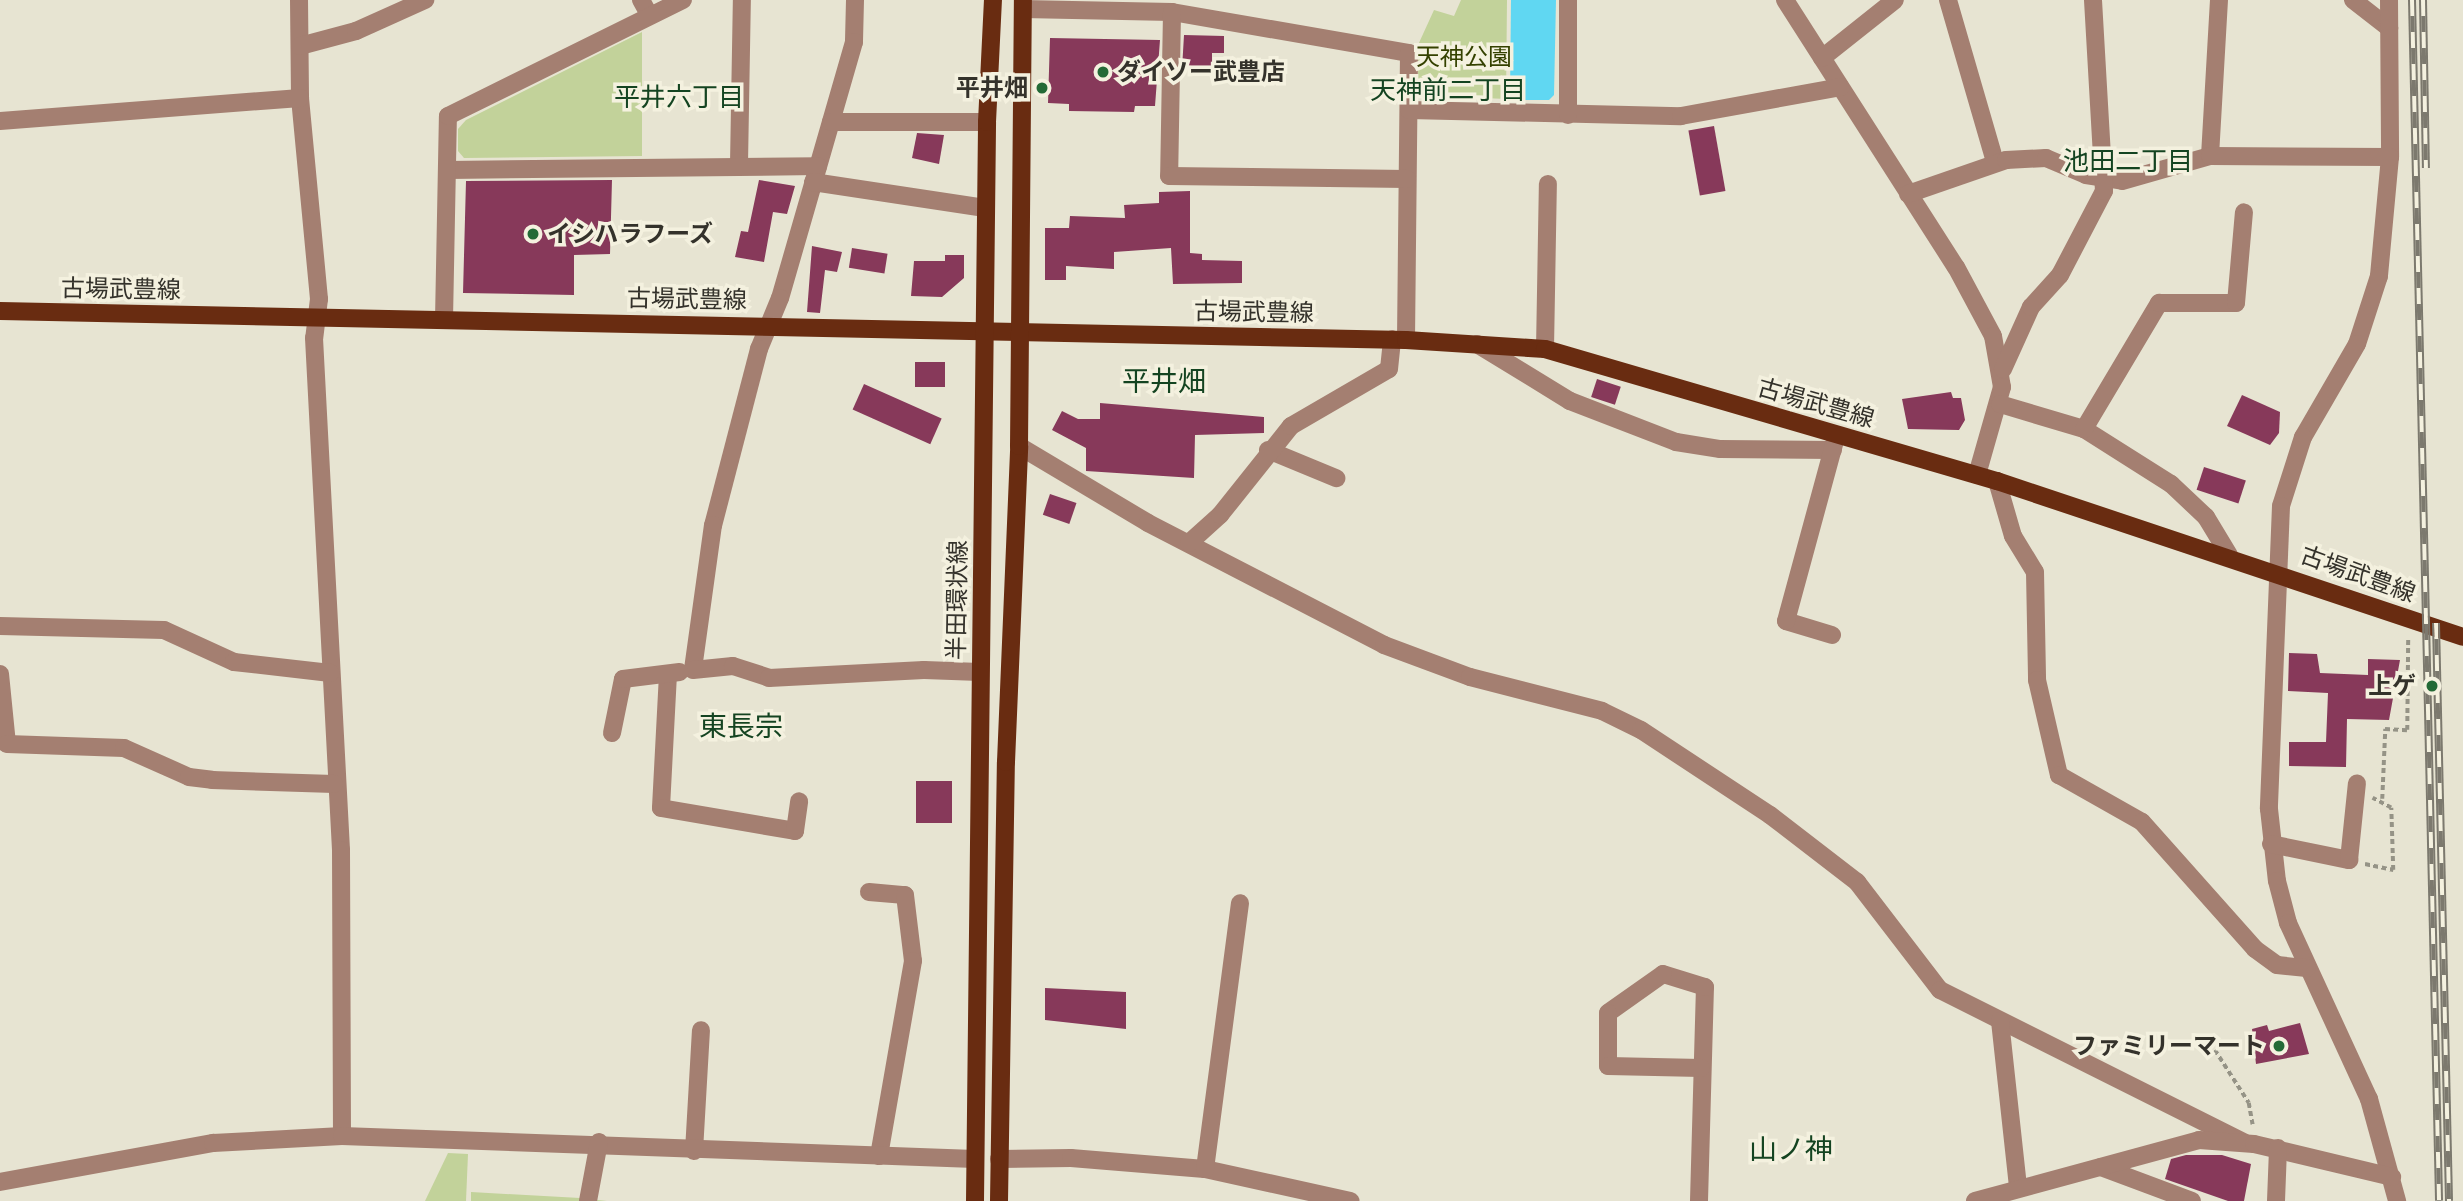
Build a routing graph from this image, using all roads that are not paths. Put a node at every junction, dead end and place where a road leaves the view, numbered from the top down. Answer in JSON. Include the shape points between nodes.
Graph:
{"nodes":[{"id":1,"x":299,"y":0,"type":"edge"},
{"id":2,"x":425,"y":0,"type":"edge"},
{"id":3,"x":641,"y":0,"type":"edge"},
{"id":4,"x":682,"y":0,"type":"edge"},
{"id":5,"x":742,"y":0,"type":"edge"},
{"id":6,"x":855,"y":0,"type":"edge"},
{"id":7,"x":993,"y":0,"type":"edge"},
{"id":8,"x":1569,"y":0,"type":"edge"},
{"id":9,"x":1784,"y":0,"type":"edge"},
{"id":10,"x":1895,"y":0,"type":"edge"},
{"id":11,"x":1948,"y":0,"type":"edge"},
{"id":12,"x":2093,"y":0,"type":"edge"},
{"id":13,"x":2220,"y":0,"type":"edge"},
{"id":14,"x":2353,"y":0,"type":"edge"},
{"id":15,"x":2389,"y":0,"type":"edge"},
{"id":16,"x":1023,"y":5,"type":"edge"},
{"id":17,"x":1172,"y":12,"type":"junction"},
{"id":18,"x":650,"y":16,"type":"junction"},
{"id":19,"x":2389,"y":27,"type":"junction"},
{"id":20,"x":300,"y":46,"type":"junction"},
{"id":21,"x":1822,"y":58,"type":"junction"},
{"id":22,"x":1840,"y":87,"type":"junction"},
{"id":23,"x":300,"y":98,"type":"junction"},
{"id":24,"x":1409,"y":110,"type":"junction"},
{"id":25,"x":1567,"y":115,"type":"junction"},
{"id":26,"x":0,"y":121,"type":"edge"},
{"id":27,"x":831,"y":122,"type":"junction"},
{"id":28,"x":986,"y":122,"type":"junction"},
{"id":29,"x":2210,"y":156,"type":"junction"},
{"id":30,"x":2390,"y":157,"type":"junction"},
{"id":31,"x":1995,"y":162,"type":"junction"},
{"id":32,"x":739,"y":164,"type":"junction"},
{"id":33,"x":447,"y":170,"type":"junction"},
{"id":34,"x":816,"y":174,"type":"junction"},
{"id":35,"x":2104,"y":178,"type":"junction"},
{"id":36,"x":1407,"y":179,"type":"junction"},
{"id":37,"x":1548,"y":184,"type":"dead end"},
{"id":38,"x":1908,"y":194,"type":"junction"},
{"id":39,"x":985,"y":208,"type":"junction"},
{"id":40,"x":2244,"y":212,"type":"dead end"},
{"id":41,"x":0,"y":311,"type":"edge"},
{"id":42,"x":316,"y":318,"type":"junction"},
{"id":43,"x":444,"y":320,"type":"junction"},
{"id":44,"x":769,"y":326,"type":"junction"},
{"id":45,"x":986,"y":331,"type":"junction"},
{"id":46,"x":1020,"y":331,"type":"junction"},
{"id":47,"x":1399,"y":340,"type":"junction"},
{"id":48,"x":1477,"y":344,"type":"junction"},
{"id":49,"x":1545,"y":349,"type":"junction"},
{"id":50,"x":2003,"y":369,"type":"junction"},
{"id":51,"x":2000,"y":404,"type":"junction"},
{"id":52,"x":2084,"y":429,"type":"junction"},
{"id":53,"x":1835,"y":442,"type":"junction"},
{"id":54,"x":1018,"y":446,"type":"junction"},
{"id":55,"x":1268,"y":450,"type":"junction"},
{"id":56,"x":1977,"y":475,"type":"junction"},
{"id":57,"x":1336,"y":478,"type":"dead end"},
{"id":58,"x":1997,"y":481,"type":"junction"},
{"id":59,"x":1189,"y":543,"type":"junction"},
{"id":60,"x":2229,"y":555,"type":"junction"},
{"id":61,"x":2277,"y":571,"type":"junction"},
{"id":62,"x":0,"y":626,"type":"edge"},
{"id":63,"x":1832,"y":635,"type":"dead end"},
{"id":64,"x":2463,"y":637,"type":"edge"},
{"id":65,"x":693,"y":670,"type":"junction"},
{"id":66,"x":980,"y":672,"type":"junction"},
{"id":67,"x":330,"y":673,"type":"junction"},
{"id":68,"x":0,"y":674,"type":"edge"},
{"id":69,"x":668,"y":674,"type":"junction"},
{"id":70,"x":612,"y":733,"type":"dead end"},
{"id":71,"x":2357,"y":783,"type":"dead end"},
{"id":72,"x":334,"y":784,"type":"junction"},
{"id":73,"x":799,"y":801,"type":"dead end"},
{"id":74,"x":2271,"y":844,"type":"junction"},
{"id":75,"x":869,"y":892,"type":"dead end"},
{"id":76,"x":1240,"y":903,"type":"dead end"},
{"id":77,"x":2307,"y":968,"type":"junction"},
{"id":78,"x":2000,"y":1021,"type":"junction"},
{"id":79,"x":701,"y":1030,"type":"dead end"},
{"id":80,"x":1701,"y":1068,"type":"junction"},
{"id":81,"x":342,"y":1136,"type":"junction"},
{"id":82,"x":599,"y":1142,"type":"junction"},
{"id":83,"x":2244,"y":1142,"type":"junction"},
{"id":84,"x":2278,"y":1149,"type":"junction"},
{"id":85,"x":694,"y":1150,"type":"junction"},
{"id":86,"x":879,"y":1156,"type":"junction"},
{"id":87,"x":975,"y":1159,"type":"junction"},
{"id":88,"x":999,"y":1159,"type":"junction"},
{"id":89,"x":2101,"y":1167,"type":"junction"},
{"id":90,"x":1205,"y":1169,"type":"junction"},
{"id":91,"x":2392,"y":1177,"type":"junction"},
{"id":92,"x":0,"y":1182,"type":"edge"},
{"id":93,"x":2018,"y":1188,"type":"junction"},
{"id":94,"x":588,"y":1201,"type":"edge"},
{"id":95,"x":975,"y":1201,"type":"edge"},
{"id":96,"x":999,"y":1201,"type":"edge"},
{"id":97,"x":1351,"y":1201,"type":"edge"},
{"id":98,"x":1699,"y":1201,"type":"edge"},
{"id":99,"x":1975,"y":1201,"type":"edge"},
{"id":100,"x":2192,"y":1201,"type":"edge"},
{"id":101,"x":2276,"y":1201,"type":"edge"},
{"id":102,"x":2397,"y":1201,"type":"edge"}],
"edges":[{"from":1,"to":20,"type":"street"},
{"from":2,"to":20,"type":"street","via":[[356,31]]},
{"from":3,"to":18,"type":"street"},
{"from":4,"to":18,"type":"street"},
{"from":5,"to":32,"type":"street"},
{"from":6,"to":27,"type":"street","via":[[854,42]]},
{"from":7,"to":28,"type":"main road","name":"半田環状線"},
{"from":8,"to":25,"type":"street"},
{"from":9,"to":21,"type":"street"},
{"from":10,"to":21,"type":"street"},
{"from":11,"to":31,"type":"street"},
{"from":12,"to":35,"type":"street"},
{"from":13,"to":29,"type":"street"},
{"from":14,"to":19,"type":"street"},
{"from":15,"to":19,"type":"street"},
{"from":16,"to":17,"type":"street"},
{"from":16,"to":46,"type":"main road"},
{"from":17,"to":24,"type":"street","via":[[1409,53]]},
{"from":17,"to":36,"type":"street","via":[[1168,176]]},
{"from":18,"to":33,"type":"street","via":[[448,116]]},
{"from":19,"to":30,"type":"street"},
{"from":20,"to":23,"type":"street"},
{"from":21,"to":22,"type":"street"},
{"from":22,"to":25,"type":"street","via":[[1681,116]]},
{"from":22,"to":38,"type":"street"},
{"from":23,"to":26,"type":"street"},
{"from":23,"to":42,"type":"street"},
{"from":24,"to":25,"type":"street"},
{"from":24,"to":36,"type":"street"},
{"from":27,"to":28,"type":"street"},
{"from":27,"to":34,"type":"street"},
{"from":28,"to":39,"type":"main road","name":"半田環状線"},
{"from":29,"to":30,"type":"street"},
{"from":29,"to":35,"type":"street","via":[[2122,181]]},
{"from":30,"to":61,"type":"street","via":[[2376,288],[2357,344],[2290,469]]},
{"from":31,"to":35,"type":"street","via":[[2046,158]]},
{"from":31,"to":38,"type":"street"},
{"from":32,"to":33,"type":"street"},
{"from":32,"to":34,"type":"street"},
{"from":33,"to":43,"type":"street"},
{"from":34,"to":39,"type":"street"},
{"from":34,"to":44,"type":"street"},
{"from":35,"to":50,"type":"street","via":[[2104,191],[2082,236],[2060,275],[2031,307]]},
{"from":36,"to":47,"type":"street"},
{"from":37,"to":49,"type":"street"},
{"from":38,"to":50,"type":"street","via":[[1993,336]]},
{"from":39,"to":45,"type":"main road","name":"半田環状線"},
{"from":40,"to":52,"type":"street","via":[[2236,303],[2160,303]]},
{"from":41,"to":42,"type":"main road","name":"古場武豊線"},
{"from":42,"to":43,"type":"main road","name":"古場武豊線"},
{"from":42,"to":67,"type":"street"},
{"from":43,"to":44,"type":"main road","name":"古場武豊線"},
{"from":44,"to":45,"type":"main road","name":"古場武豊線"},
{"from":44,"to":65,"type":"street","via":[[713,526]]},
{"from":45,"to":46,"type":"main road","name":"古場武豊線"},
{"from":45,"to":66,"type":"main road","name":"半田環状線"},
{"from":46,"to":47,"type":"main road","name":"古場武豊線"},
{"from":46,"to":54,"type":"main road"},
{"from":47,"to":48,"type":"main road","name":"古場武豊線"},
{"from":47,"to":55,"type":"street","via":[[1389,369],[1307,415]]},
{"from":48,"to":49,"type":"main road","name":"古場武豊線"},
{"from":48,"to":53,"type":"street","via":[[1570,401],[1676,442],[1720,449]]},
{"from":49,"to":53,"type":"main road","name":"古場武豊線"},
{"from":50,"to":51,"type":"street"},
{"from":51,"to":52,"type":"street"},
{"from":51,"to":56,"type":"street"},
{"from":52,"to":60,"type":"street","via":[[2171,484],[2206,517]]},
{"from":53,"to":56,"type":"main road","name":"古場武豊線"},
{"from":53,"to":63,"type":"street","via":[[1786,621]]},
{"from":54,"to":59,"type":"street"},
{"from":54,"to":88,"type":"main road"},
{"from":55,"to":57,"type":"street"},
{"from":55,"to":59,"type":"street","via":[[1220,515]]},
{"from":56,"to":58,"type":"main road","name":"古場武豊線"},
{"from":58,"to":60,"type":"main road","name":"古場武豊線"},
{"from":58,"to":77,"type":"street","via":[[2013,536],[2035,572],[2037,680],[2059,775],[2142,822],[2255,950],[2277,965]]},
{"from":59,"to":78,"type":"street","via":[[1384,645],[1470,677],[1602,710],[1681,752],[1857,883],[1940,990]]},
{"from":60,"to":61,"type":"main road","name":"古場武豊線"},
{"from":61,"to":64,"type":"main road","name":"古場武豊線"},
{"from":61,"to":74,"type":"street"},
{"from":62,"to":67,"type":"street","via":[[164,630],[234,662]]},
{"from":65,"to":66,"type":"street","via":[[733,666],[769,678],[923,670]]},
{"from":65,"to":69,"type":"street"},
{"from":66,"to":87,"type":"main road","name":"半田環状線","via":[[983,746]]},
{"from":67,"to":72,"type":"street"},
{"from":68,"to":72,"type":"street","via":[[7,744],[124,748],[189,776],[212,780]]},
{"from":69,"to":70,"type":"street","via":[[623,679]]},
{"from":69,"to":73,"type":"street","via":[[661,808],[795,831]]},
{"from":71,"to":74,"type":"street","via":[[2349,860]]},
{"from":72,"to":81,"type":"street","via":[[341,850]]},
{"from":74,"to":77,"type":"street","via":[[2288,923]]},
{"from":75,"to":86,"type":"street","via":[[905,895],[913,961]]},
{"from":76,"to":90,"type":"street"},
{"from":77,"to":91,"type":"street","via":[[2369,1099]]},
{"from":78,"to":83,"type":"street"},
{"from":78,"to":93,"type":"street"},
{"from":79,"to":85,"type":"street"},
{"from":80,"to":80,"type":"street","via":[[1608,1066],[1608,1013],[1663,974],[1705,987]]},
{"from":80,"to":98,"type":"street"},
{"from":81,"to":82,"type":"street"},
{"from":81,"to":92,"type":"street","via":[[212,1143]]},
{"from":82,"to":85,"type":"street"},
{"from":82,"to":94,"type":"street"},
{"from":83,"to":84,"type":"street"},
{"from":83,"to":89,"type":"street","via":[[2199,1140]]},
{"from":84,"to":91,"type":"street"},
{"from":84,"to":101,"type":"street"},
{"from":85,"to":86,"type":"street"},
{"from":86,"to":87,"type":"street"},
{"from":87,"to":95,"type":"main road","name":"半田環状線"},
{"from":88,"to":90,"type":"street","via":[[1071,1158]]},
{"from":88,"to":96,"type":"main road"},
{"from":89,"to":93,"type":"street"},
{"from":89,"to":100,"type":"street"},
{"from":90,"to":97,"type":"street"},
{"from":91,"to":102,"type":"street"},
{"from":93,"to":99,"type":"street"}]}
